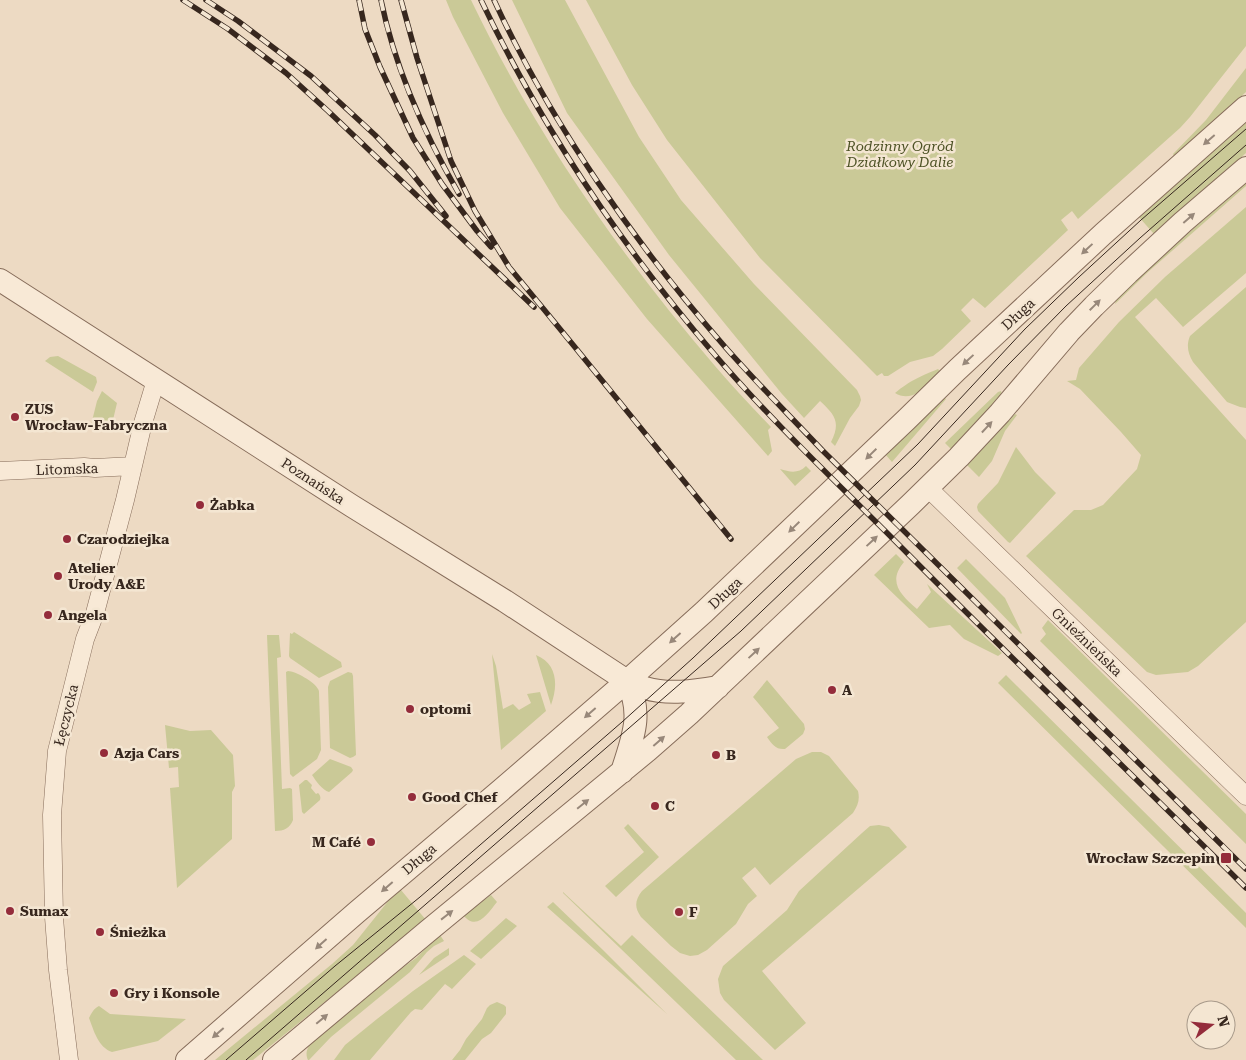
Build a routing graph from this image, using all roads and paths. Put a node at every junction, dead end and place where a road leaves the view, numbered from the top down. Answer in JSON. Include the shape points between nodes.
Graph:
{"nodes":[{"id":1,"x":1246,"y":108,"type":"edge"},
{"id":2,"x":1246,"y":168,"type":"edge"},
{"id":3,"x":0,"y":280,"type":"edge"},
{"id":4,"x":156,"y":380,"type":"junction"},
{"id":5,"x":133,"y":466,"type":"junction"},
{"id":6,"x":0,"y":471,"type":"edge"},
{"id":7,"x":928,"y":488,"type":"junction"},
{"id":8,"x":626,"y":681,"type":"junction"},
{"id":9,"x":718,"y":687,"type":"junction"},
{"id":10,"x":622,"y":772,"type":"junction"},
{"id":11,"x":1246,"y":796,"type":"edge"},
{"id":12,"x":69,"y":1060,"type":"edge"},
{"id":13,"x":187,"y":1060,"type":"edge"},
{"id":14,"x":274,"y":1060,"type":"edge"}],
"edges":[{"from":1,"to":8,"type":"street","name":"Długa","one_way":true,"via":[[1103,234],[704,612]]},
{"from":7,"to":2,"type":"street","one_way":true,"via":[[995,419],[1094,306]]},
{"from":3,"to":4,"type":"street","name":"Poznańska"},
{"from":4,"to":5,"type":"street","name":"Łęczycka"},
{"from":4,"to":8,"type":"street","name":"Poznańska"},
{"from":5,"to":6,"type":"street","name":"Litomska"},
{"from":5,"to":12,"type":"street","name":"Łęczycka","via":[[58,751],[52,815],[54,917]]},
{"from":9,"to":7,"type":"street","one_way":true},
{"from":7,"to":11,"type":"street","name":"Gnieźnieńska"},
{"from":8,"to":9,"type":"street","name":"Poznańska","via":[[663,692]]},
{"from":8,"to":10,"type":"street","via":[[632,692],[636,718]]},
{"from":8,"to":13,"type":"street","name":"Długa","one_way":true},
{"from":10,"to":9,"type":"street","one_way":true},
{"from":14,"to":10,"type":"street","one_way":true}]}
